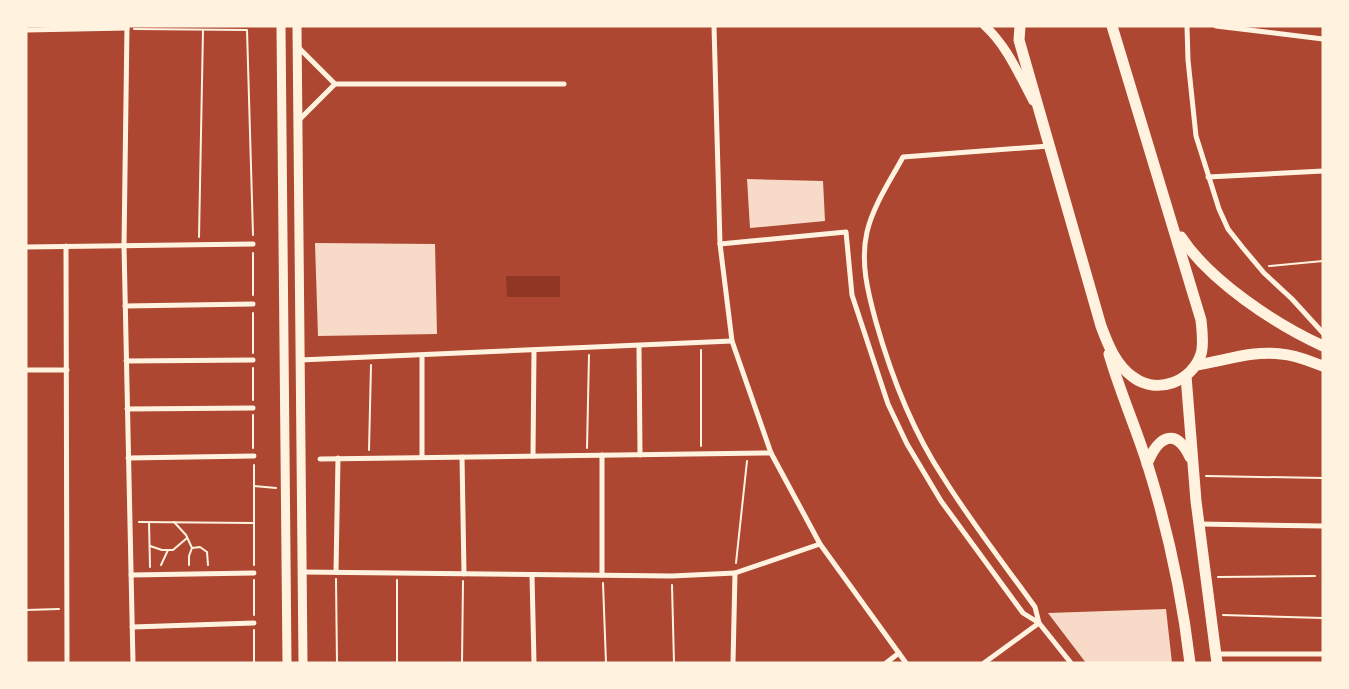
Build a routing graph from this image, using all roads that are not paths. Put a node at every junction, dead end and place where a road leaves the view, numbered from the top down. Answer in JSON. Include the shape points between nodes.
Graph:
{"nodes":[{"id":1,"x":281,"y":26,"type":"edge"},
{"id":2,"x":297,"y":26,"type":"edge"},
{"id":3,"x":714,"y":26,"type":"edge"},
{"id":4,"x":985,"y":26,"type":"edge"},
{"id":5,"x":1020,"y":26,"type":"edge"},
{"id":6,"x":1112,"y":26,"type":"edge"},
{"id":7,"x":1187,"y":26,"type":"edge"},
{"id":8,"x":1216,"y":26,"type":"edge"},
{"id":9,"x":1222,"y":26,"type":"edge"},
{"id":10,"x":126,"y":27,"type":"edge"},
{"id":11,"x":55,"y":28,"type":"edge"},
{"id":12,"x":26,"y":30,"type":"edge"},
{"id":13,"x":1323,"y":39,"type":"edge"},
{"id":14,"x":297,"y":47,"type":"junction"},
{"id":15,"x":335,"y":84,"type":"junction"},
{"id":16,"x":564,"y":84,"type":"dead end"},
{"id":17,"x":1040,"y":114,"type":"junction"},
{"id":18,"x":298,"y":121,"type":"junction"},
{"id":19,"x":1049,"y":146,"type":"junction"},
{"id":20,"x":1323,"y":171,"type":"edge"},
{"id":21,"x":1208,"y":177,"type":"junction"},
{"id":22,"x":1174,"y":226,"type":"junction"},
{"id":23,"x":253,"y":244,"type":"dead end"},
{"id":24,"x":720,"y":244,"type":"junction"},
{"id":25,"x":66,"y":246,"type":"junction"},
{"id":26,"x":124,"y":246,"type":"junction"},
{"id":27,"x":26,"y":247,"type":"edge"},
{"id":28,"x":253,"y":304,"type":"dead end"},
{"id":29,"x":125,"y":306,"type":"junction"},
{"id":30,"x":1101,"y":326,"type":"junction"},
{"id":31,"x":1323,"y":333,"type":"edge"},
{"id":32,"x":732,"y":341,"type":"junction"},
{"id":33,"x":639,"y":346,"type":"junction"},
{"id":34,"x":1323,"y":346,"type":"edge"},
{"id":35,"x":534,"y":350,"type":"junction"},
{"id":36,"x":422,"y":355,"type":"junction"},
{"id":37,"x":253,"y":360,"type":"dead end"},
{"id":38,"x":300,"y":360,"type":"junction"},
{"id":39,"x":126,"y":361,"type":"junction"},
{"id":40,"x":1196,"y":365,"type":"junction"},
{"id":41,"x":1323,"y":366,"type":"edge"},
{"id":42,"x":26,"y":370,"type":"edge"},
{"id":43,"x":67,"y":370,"type":"junction"},
{"id":44,"x":1186,"y":376,"type":"junction"},
{"id":45,"x":253,"y":408,"type":"dead end"},
{"id":46,"x":127,"y":409,"type":"junction"},
{"id":47,"x":771,"y":453,"type":"junction"},
{"id":48,"x":602,"y":455,"type":"junction"},
{"id":49,"x":640,"y":455,"type":"junction"},
{"id":50,"x":254,"y":456,"type":"dead end"},
{"id":51,"x":533,"y":456,"type":"junction"},
{"id":52,"x":422,"y":457,"type":"junction"},
{"id":53,"x":462,"y":457,"type":"junction"},
{"id":54,"x":128,"y":458,"type":"junction"},
{"id":55,"x":320,"y":458,"type":"dead end"},
{"id":56,"x":338,"y":458,"type":"junction"},
{"id":57,"x":1192,"y":461,"type":"junction"},
{"id":58,"x":1147,"y":464,"type":"junction"},
{"id":59,"x":1199,"y":524,"type":"junction"},
{"id":60,"x":1323,"y":526,"type":"edge"},
{"id":61,"x":820,"y":544,"type":"junction"},
{"id":62,"x":302,"y":572,"type":"junction"},
{"id":63,"x":336,"y":572,"type":"junction"},
{"id":64,"x":254,"y":573,"type":"dead end"},
{"id":65,"x":735,"y":573,"type":"junction"},
{"id":66,"x":464,"y":574,"type":"junction"},
{"id":67,"x":532,"y":574,"type":"junction"},
{"id":68,"x":131,"y":575,"type":"junction"},
{"id":69,"x":602,"y":575,"type":"junction"},
{"id":70,"x":1039,"y":622,"type":"junction"},
{"id":71,"x":254,"y":623,"type":"dead end"},
{"id":72,"x":132,"y":627,"type":"junction"},
{"id":73,"x":899,"y":653,"type":"junction"},
{"id":74,"x":1323,"y":654,"type":"edge"},
{"id":75,"x":1217,"y":658,"type":"edge"},
{"id":76,"x":67,"y":663,"type":"edge"},
{"id":77,"x":133,"y":663,"type":"edge"},
{"id":78,"x":287,"y":663,"type":"edge"},
{"id":79,"x":303,"y":663,"type":"edge"},
{"id":80,"x":534,"y":663,"type":"edge"},
{"id":81,"x":734,"y":663,"type":"edge"},
{"id":82,"x":886,"y":663,"type":"edge"},
{"id":83,"x":906,"y":663,"type":"edge"},
{"id":84,"x":984,"y":663,"type":"edge"},
{"id":85,"x":1071,"y":663,"type":"edge"},
{"id":86,"x":1190,"y":663,"type":"edge"}],
"edges":[{"from":1,"to":78,"type":"street"},
{"from":2,"to":14,"type":"street"},
{"from":3,"to":24,"type":"street"},
{"from":4,"to":17,"type":"street","via":[[1002,45]]},
{"from":5,"to":17,"type":"main road","via":[[1019,40]]},
{"from":6,"to":22,"type":"main road"},
{"from":7,"to":21,"type":"street","via":[[1196,136]]},
{"from":8,"to":9,"type":"street"},
{"from":9,"to":13,"type":"street"},
{"from":10,"to":11,"type":"street"},
{"from":10,"to":26,"type":"street"},
{"from":11,"to":12,"type":"street"},
{"from":14,"to":15,"type":"street"},
{"from":14,"to":18,"type":"street"},
{"from":15,"to":16,"type":"street"},
{"from":15,"to":18,"type":"street"},
{"from":17,"to":19,"type":"main road"},
{"from":18,"to":38,"type":"street"},
{"from":19,"to":30,"type":"main road"},
{"from":19,"to":70,"type":"street","via":[[902,157],[873,214],[866,232],[864,252],[868,292],[883,347],[924,445],[1035,607]]},
{"from":20,"to":21,"type":"street"},
{"from":21,"to":31,"type":"street","via":[[1228,230],[1259,268]]},
{"from":22,"to":34,"type":"main road","via":[[1197,259],[1222,281],[1280,322]]},
{"from":22,"to":40,"type":"main road","via":[[1201,320],[1202,352]]},
{"from":23,"to":26,"type":"street"},
{"from":24,"to":32,"type":"street"},
{"from":24,"to":70,"type":"street","via":[[846,232],[852,295],[888,404],[906,444],[941,501],[1023,613]]},
{"from":25,"to":26,"type":"street"},
{"from":25,"to":27,"type":"street"},
{"from":25,"to":43,"type":"street"},
{"from":26,"to":29,"type":"street"},
{"from":28,"to":29,"type":"street"},
{"from":29,"to":39,"type":"street"},
{"from":30,"to":44,"type":"main road","via":[[1114,357],[1132,377],[1145,384],[1160,386]]},
{"from":30,"to":58,"type":"main road"},
{"from":32,"to":33,"type":"street"},
{"from":32,"to":47,"type":"street"},
{"from":33,"to":35,"type":"street"},
{"from":33,"to":49,"type":"street"},
{"from":35,"to":36,"type":"street"},
{"from":35,"to":51,"type":"street"},
{"from":36,"to":38,"type":"street"},
{"from":36,"to":52,"type":"street"},
{"from":37,"to":39,"type":"street"},
{"from":38,"to":62,"type":"street"},
{"from":39,"to":46,"type":"street"},
{"from":40,"to":41,"type":"main road","via":[[1258,354],[1281,354]]},
{"from":40,"to":44,"type":"main road"},
{"from":42,"to":43,"type":"street"},
{"from":43,"to":76,"type":"street"},
{"from":44,"to":57,"type":"main road"},
{"from":45,"to":46,"type":"street"},
{"from":46,"to":54,"type":"street"},
{"from":47,"to":49,"type":"street"},
{"from":47,"to":61,"type":"street"},
{"from":48,"to":49,"type":"street"},
{"from":48,"to":51,"type":"street"},
{"from":48,"to":69,"type":"street"},
{"from":50,"to":54,"type":"street"},
{"from":51,"to":53,"type":"street"},
{"from":52,"to":53,"type":"street"},
{"from":52,"to":56,"type":"street"},
{"from":53,"to":66,"type":"street"},
{"from":54,"to":68,"type":"street"},
{"from":55,"to":56,"type":"street"},
{"from":56,"to":63,"type":"street"},
{"from":57,"to":58,"type":"main road","via":[[1182,442],[1168,438],[1154,449]]},
{"from":57,"to":59,"type":"main road"},
{"from":58,"to":86,"type":"main road","via":[[1172,556],[1184,612]]},
{"from":59,"to":60,"type":"street"},
{"from":59,"to":75,"type":"main road"},
{"from":61,"to":65,"type":"street"},
{"from":61,"to":73,"type":"street"},
{"from":62,"to":63,"type":"street"},
{"from":62,"to":79,"type":"street"},
{"from":63,"to":66,"type":"street"},
{"from":64,"to":68,"type":"street"},
{"from":65,"to":69,"type":"street"},
{"from":65,"to":81,"type":"street"},
{"from":66,"to":67,"type":"street"},
{"from":67,"to":69,"type":"street"},
{"from":67,"to":80,"type":"street"},
{"from":68,"to":72,"type":"street"},
{"from":70,"to":84,"type":"street"},
{"from":70,"to":85,"type":"street"},
{"from":71,"to":72,"type":"street"},
{"from":72,"to":77,"type":"street"},
{"from":73,"to":82,"type":"street"},
{"from":73,"to":83,"type":"street"},
{"from":74,"to":75,"type":"street"}]}
